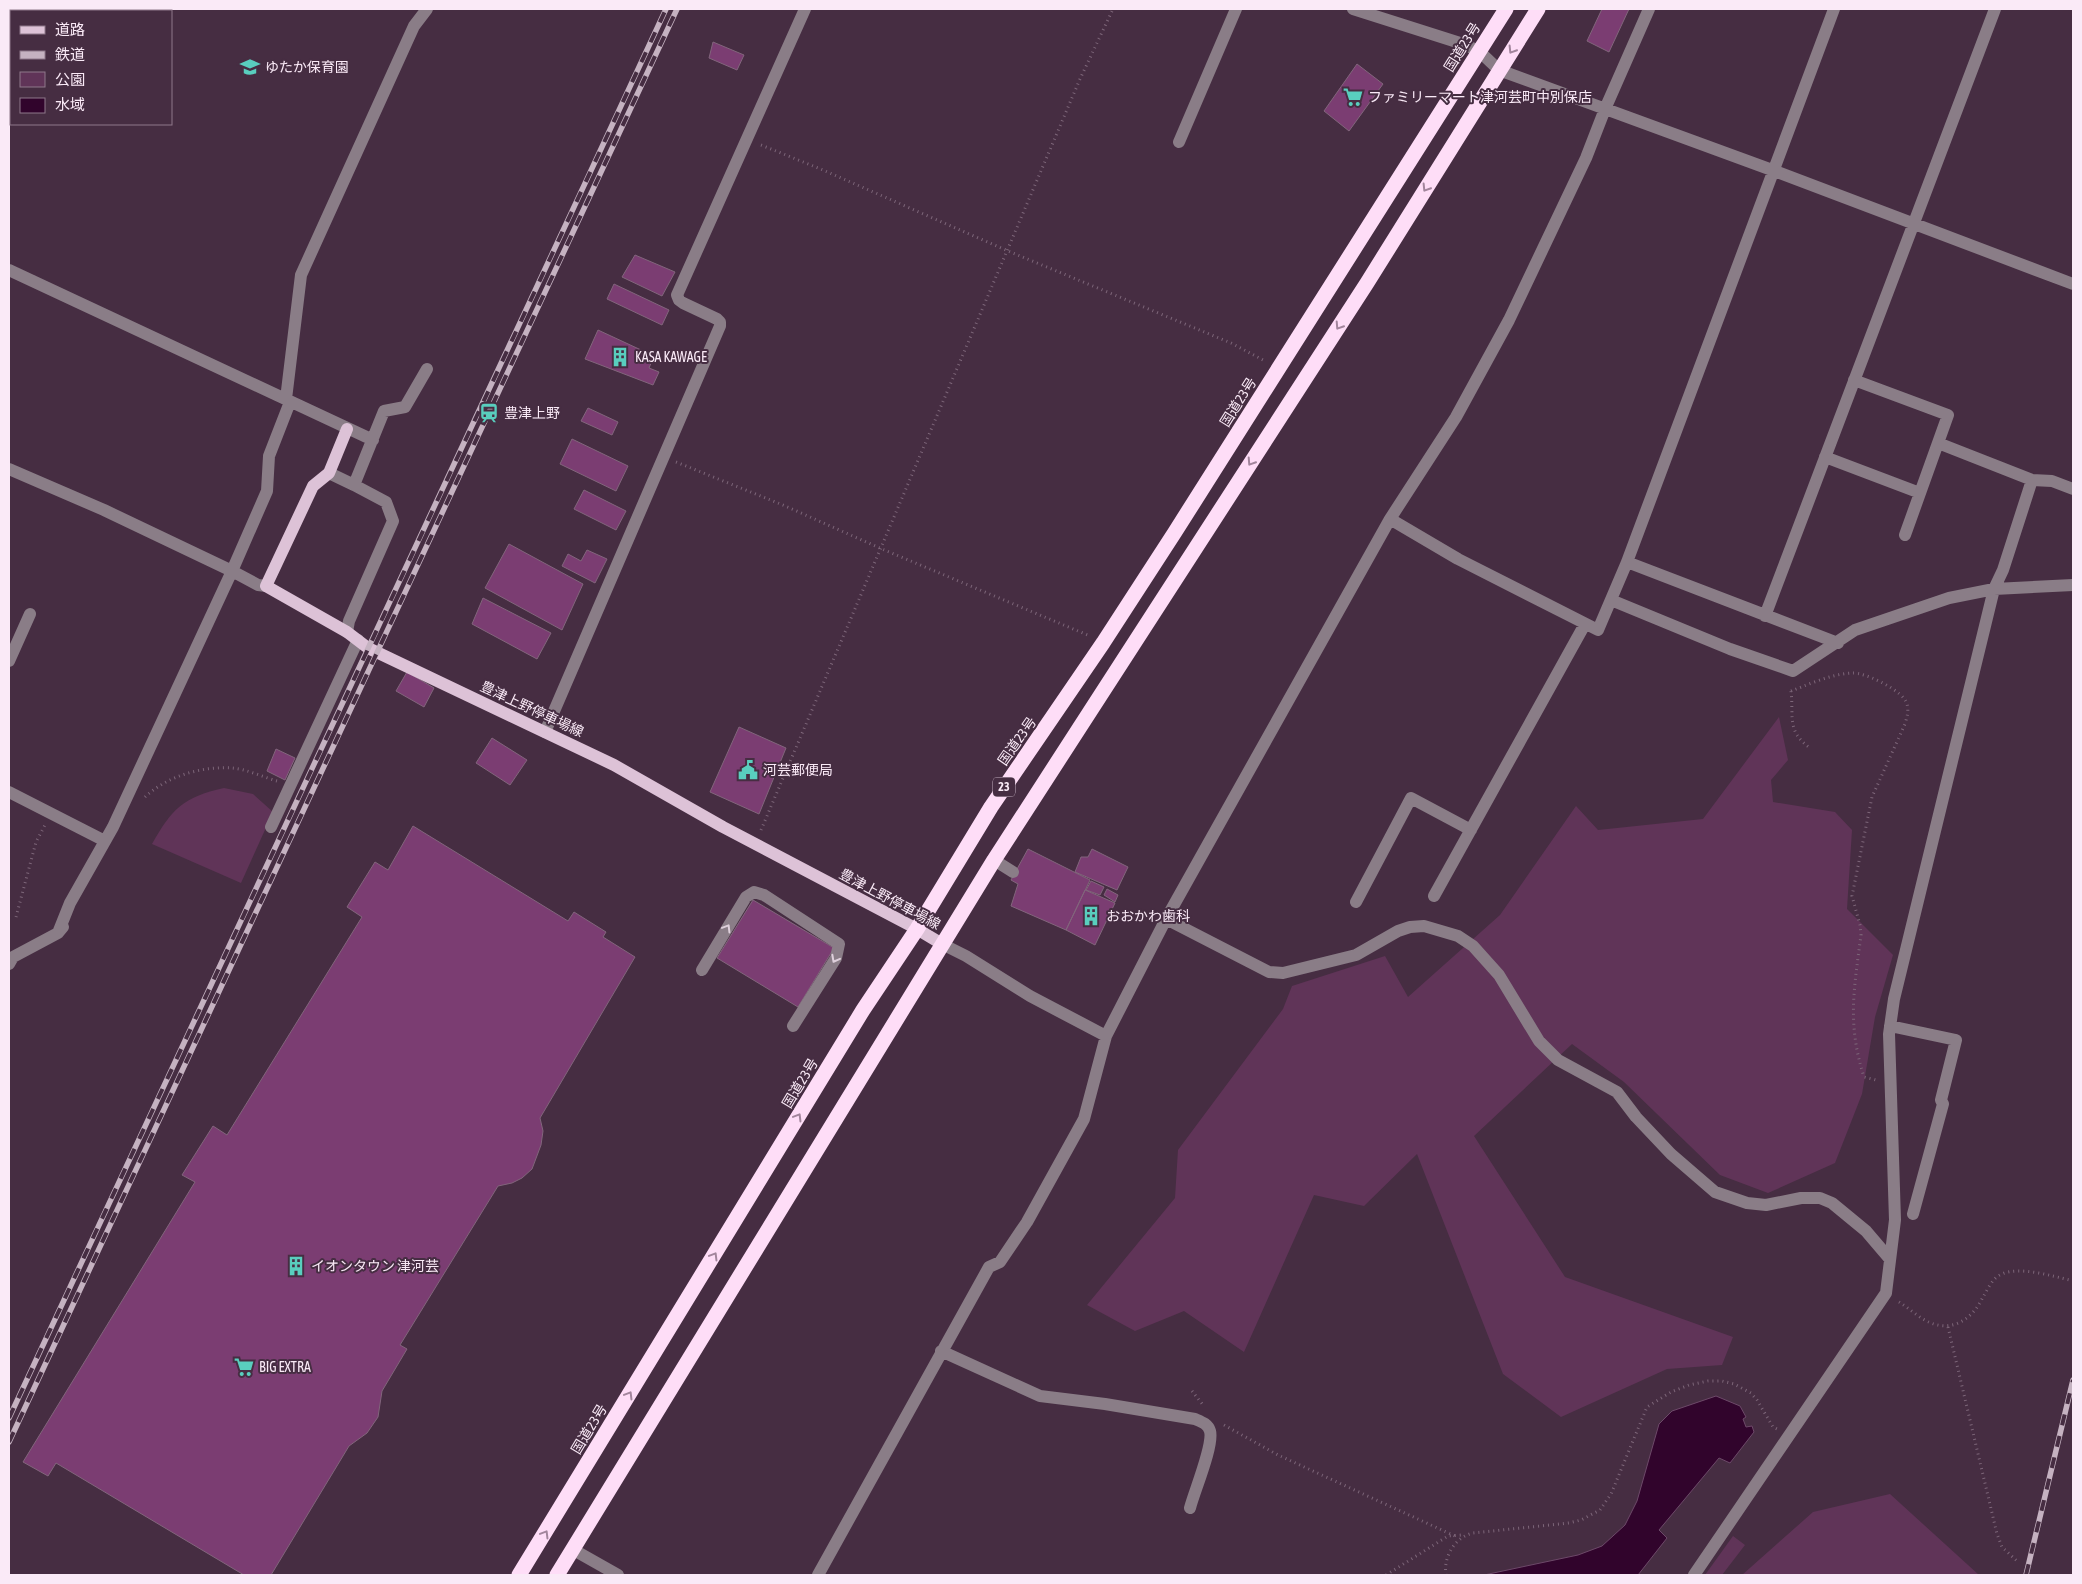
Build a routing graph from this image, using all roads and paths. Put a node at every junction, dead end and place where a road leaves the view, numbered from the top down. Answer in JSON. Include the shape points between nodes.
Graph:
{"nodes":[{"id":1,"x":427,"y":9,"type":"edge"},
{"id":2,"x":805,"y":9,"type":"edge"},
{"id":3,"x":1112,"y":9,"type":"edge"},
{"id":4,"x":1236,"y":9,"type":"edge"},
{"id":5,"x":1353,"y":9,"type":"edge"},
{"id":6,"x":1506,"y":9,"type":"edge"},
{"id":7,"x":1538,"y":9,"type":"edge"},
{"id":8,"x":1649,"y":9,"type":"edge"},
{"id":9,"x":1834,"y":9,"type":"edge"},
{"id":10,"x":1995,"y":9,"type":"edge"},
{"id":11,"x":1479,"y":51,"type":"junction"},
{"id":12,"x":1499,"y":70,"type":"junction"},
{"id":13,"x":1605,"y":109,"type":"junction"},
{"id":14,"x":747,"y":140,"type":"junction"},
{"id":15,"x":1179,"y":142,"type":"dead end"},
{"id":16,"x":1772,"y":170,"type":"junction"},
{"id":17,"x":1914,"y":224,"type":"junction"},
{"id":18,"x":1008,"y":252,"type":"junction"},
{"id":19,"x":9,"y":270,"type":"edge"},
{"id":20,"x":2073,"y":284,"type":"edge"},
{"id":21,"x":427,"y":369,"type":"dead end"},
{"id":22,"x":1278,"y":369,"type":"junction"},
{"id":23,"x":1854,"y":380,"type":"junction"},
{"id":24,"x":288,"y":400,"type":"junction"},
{"id":25,"x":347,"y":429,"type":"junction"},
{"id":26,"x":373,"y":440,"type":"junction"},
{"id":27,"x":1938,"y":443,"type":"junction"},
{"id":28,"x":664,"y":457,"type":"junction"},
{"id":29,"x":1825,"y":457,"type":"junction"},
{"id":30,"x":9,"y":469,"type":"edge"},
{"id":31,"x":328,"y":472,"type":"junction"},
{"id":32,"x":2032,"y":480,"type":"junction"},
{"id":33,"x":354,"y":484,"type":"junction"},
{"id":34,"x":2073,"y":489,"type":"edge"},
{"id":35,"x":1920,"y":493,"type":"junction"},
{"id":36,"x":1390,"y":520,"type":"junction"},
{"id":37,"x":1905,"y":534,"type":"dead end"},
{"id":38,"x":882,"y":549,"type":"junction"},
{"id":39,"x":1627,"y":562,"type":"junction"},
{"id":40,"x":232,"y":571,"type":"junction"},
{"id":41,"x":2073,"y":584,"type":"edge"},
{"id":42,"x":266,"y":586,"type":"junction"},
{"id":43,"x":1994,"y":589,"type":"junction"},
{"id":44,"x":1611,"y":600,"type":"junction"},
{"id":45,"x":30,"y":614,"type":"dead end"},
{"id":46,"x":1765,"y":616,"type":"junction"},
{"id":47,"x":1585,"y":624,"type":"junction"},
{"id":48,"x":347,"y":632,"type":"junction"},
{"id":49,"x":358,"y":640,"type":"junction"},
{"id":50,"x":1104,"y":642,"type":"junction"},
{"id":51,"x":1838,"y":643,"type":"junction"},
{"id":52,"x":9,"y":661,"type":"edge"},
{"id":53,"x":1793,"y":671,"type":"junction"},
{"id":54,"x":1791,"y":691,"type":"junction"},
{"id":55,"x":545,"y":732,"type":"junction"},
{"id":56,"x":1810,"y":748,"type":"dead end"},
{"id":57,"x":290,"y":784,"type":"junction"},
{"id":58,"x":9,"y":792,"type":"edge"},
{"id":59,"x":141,"y":802,"type":"dead end"},
{"id":60,"x":51,"y":814,"type":"junction"},
{"id":61,"x":271,"y":827,"type":"dead end"},
{"id":62,"x":1471,"y":830,"type":"junction"},
{"id":63,"x":105,"y":842,"type":"junction"},
{"id":64,"x":760,"y":846,"type":"junction"},
{"id":65,"x":994,"y":860,"type":"junction"},
{"id":66,"x":1013,"y":872,"type":"dead end"},
{"id":67,"x":89,"y":887,"type":"dead end"},
{"id":68,"x":1434,"y":896,"type":"dead end"},
{"id":69,"x":1356,"y":902,"type":"dead end"},
{"id":70,"x":16,"y":917,"type":"dead end"},
{"id":71,"x":1166,"y":919,"type":"junction"},
{"id":72,"x":917,"y":928,"type":"junction"},
{"id":73,"x":58,"y":933,"type":"junction"},
{"id":74,"x":942,"y":944,"type":"junction"},
{"id":75,"x":9,"y":964,"type":"edge"},
{"id":76,"x":702,"y":970,"type":"dead end"},
{"id":77,"x":793,"y":1026,"type":"dead end"},
{"id":78,"x":1890,"y":1026,"type":"junction"},
{"id":79,"x":1106,"y":1036,"type":"junction"},
{"id":80,"x":1890,"y":1084,"type":"junction"},
{"id":81,"x":1912,"y":1214,"type":"dead end"},
{"id":82,"x":1889,"y":1258,"type":"junction"},
{"id":83,"x":2070,"y":1280,"type":"dead end"},
{"id":84,"x":1886,"y":1293,"type":"junction"},
{"id":85,"x":1948,"y":1326,"type":"junction"},
{"id":86,"x":941,"y":1351,"type":"junction"},
{"id":87,"x":1192,"y":1391,"type":"dead end"},
{"id":88,"x":1204,"y":1407,"type":"dead end"},
{"id":89,"x":1221,"y":1423,"type":"dead end"},
{"id":90,"x":1788,"y":1436,"type":"junction"},
{"id":91,"x":1190,"y":1508,"type":"dead end"},
{"id":92,"x":1455,"y":1536,"type":"junction"},
{"id":93,"x":1463,"y":1536,"type":"junction"},
{"id":94,"x":572,"y":1549,"type":"junction"},
{"id":95,"x":2017,"y":1561,"type":"dead end"},
{"id":96,"x":519,"y":1575,"type":"edge"},
{"id":97,"x":556,"y":1575,"type":"edge"},
{"id":98,"x":618,"y":1575,"type":"edge"},
{"id":99,"x":818,"y":1575,"type":"edge"},
{"id":100,"x":1386,"y":1575,"type":"edge"},
{"id":101,"x":1446,"y":1575,"type":"edge"},
{"id":102,"x":1694,"y":1575,"type":"edge"}],
"edges":[{"from":1,"to":24,"type":"street","via":[[414,26],[301,275]]},
{"from":2,"to":14,"type":"street"},
{"from":3,"to":18,"type":"path"},
{"from":4,"to":15,"type":"street"},
{"from":5,"to":11,"type":"street"},
{"from":6,"to":11,"type":"highway","name":"国道23号","number":"23"},
{"from":7,"to":12,"type":"highway","number":"23","one_way":true},
{"from":8,"to":13,"type":"street"},
{"from":9,"to":16,"type":"street"},
{"from":10,"to":17,"type":"street"},
{"from":11,"to":12,"type":"street"},
{"from":11,"to":22,"type":"highway","name":"国道23号","number":"23"},
{"from":12,"to":13,"type":"street"},
{"from":12,"to":65,"type":"highway","number":"23","one_way":true,"via":[[1367,283]]},
{"from":13,"to":16,"type":"street"},
{"from":13,"to":36,"type":"street","via":[[1586,158],[1509,320],[1456,416]]},
{"from":14,"to":18,"type":"path"},
{"from":14,"to":28,"type":"street","via":[[678,295],[683,303],[717,319],[720,326]]},
{"from":16,"to":17,"type":"street"},
{"from":16,"to":39,"type":"street"},
{"from":17,"to":20,"type":"street"},
{"from":17,"to":23,"type":"street"},
{"from":18,"to":22,"type":"path","via":[[1232,342]]},
{"from":18,"to":38,"type":"path"},
{"from":19,"to":24,"type":"street"},
{"from":21,"to":26,"type":"street","via":[[405,407],[384,412]]},
{"from":22,"to":50,"type":"highway","name":"国道23号","number":"23"},
{"from":23,"to":27,"type":"street","via":[[1948,415]]},
{"from":23,"to":29,"type":"street"},
{"from":24,"to":25,"type":"street"},
{"from":24,"to":40,"type":"street","via":[[268,456],[267,491]]},
{"from":25,"to":26,"type":"street"},
{"from":25,"to":31,"type":"main road"},
{"from":26,"to":33,"type":"street"},
{"from":27,"to":32,"type":"street"},
{"from":27,"to":35,"type":"street"},
{"from":28,"to":38,"type":"path"},
{"from":28,"to":55,"type":"street"},
{"from":29,"to":35,"type":"street"},
{"from":29,"to":46,"type":"street"},
{"from":30,"to":40,"type":"street"},
{"from":31,"to":33,"type":"street"},
{"from":31,"to":42,"type":"main road","via":[[313,486]]},
{"from":32,"to":34,"type":"street","via":[[2052,481]]},
{"from":32,"to":43,"type":"street"},
{"from":33,"to":48,"type":"street","via":[[386,502],[393,521]]},
{"from":35,"to":37,"type":"street"},
{"from":36,"to":47,"type":"street"},
{"from":36,"to":71,"type":"street"},
{"from":38,"to":50,"type":"path"},
{"from":38,"to":64,"type":"path","via":[[761,830]]},
{"from":39,"to":44,"type":"street"},
{"from":39,"to":46,"type":"street"},
{"from":40,"to":42,"type":"street"},
{"from":40,"to":63,"type":"street"},
{"from":41,"to":43,"type":"street"},
{"from":42,"to":48,"type":"main road","name":"豊津上野停車場線"},
{"from":43,"to":51,"type":"street","via":[[1949,598],[1855,630]]},
{"from":43,"to":78,"type":"street"},
{"from":44,"to":47,"type":"street","via":[[1598,630]]},
{"from":44,"to":53,"type":"street"},
{"from":45,"to":52,"type":"street"},
{"from":46,"to":51,"type":"street"},
{"from":47,"to":62,"type":"street"},
{"from":48,"to":49,"type":"main road","name":"豊津上野停車場線"},
{"from":49,"to":55,"type":"main road","name":"豊津上野停車場線","via":[[368,648]]},
{"from":49,"to":57,"type":"street"},
{"from":50,"to":72,"type":"highway","name":"国道23号","number":"23","via":[[991,807]]},
{"from":51,"to":53,"type":"street"},
{"from":53,"to":54,"type":"path"},
{"from":54,"to":56,"type":"path","via":[[1793,728],[1796,736]]},
{"from":54,"to":80,"type":"path","via":[[1853,673],[1866,675],[1902,695],[1907,704],[1905,724],[1872,797],[1852,896],[1861,935],[1852,1007],[1854,1034],[1864,1077]]},
{"from":55,"to":64,"type":"main road","name":"豊津上野停車場線","via":[[614,765]]},
{"from":57,"to":59,"type":"path","via":[[232,768],[198,770],[170,780]]},
{"from":57,"to":61,"type":"street"},
{"from":58,"to":60,"type":"street"},
{"from":60,"to":63,"type":"street"},
{"from":60,"to":70,"type":"path","via":[[36,842]]},
{"from":62,"to":68,"type":"street"},
{"from":62,"to":69,"type":"street","via":[[1410,798]]},
{"from":63,"to":73,"type":"street","via":[[70,903]]},
{"from":64,"to":72,"type":"main road","name":"豊津上野停車場線"},
{"from":65,"to":66,"type":"street"},
{"from":65,"to":74,"type":"highway","number":"23"},
{"from":67,"to":73,"type":"street"},
{"from":71,"to":79,"type":"street"},
{"from":71,"to":82,"type":"street","via":[[1269,972],[1283,973],[1356,955],[1410,927],[1424,926],[1458,936],[1473,946],[1499,975],[1539,1041],[1558,1060],[1617,1092],[1671,1154],[1715,1192],[1747,1203],[1820,1198],[1832,1203],[1866,1231]]},
{"from":72,"to":74,"type":"main road","name":"豊津上野停車場線"},
{"from":96,"to":72,"type":"highway","name":"国道23号","number":"23","one_way":true,"via":[[863,1010]]},
{"from":73,"to":75,"type":"street","via":[[13,957]]},
{"from":74,"to":79,"type":"street"},
{"from":74,"to":94,"type":"highway","number":"23"},
{"from":76,"to":77,"type":"street","one_way":true,"via":[[746,897],[754,892],[764,895],[839,944],[836,958]]},
{"from":78,"to":80,"type":"street"},
{"from":78,"to":81,"type":"street","via":[[1956,1040]]},
{"from":79,"to":86,"type":"street","via":[[1084,1119],[1027,1222],[1000,1262],[988,1267]]},
{"from":80,"to":82,"type":"street","via":[[1895,1220]]},
{"from":82,"to":84,"type":"street"},
{"from":83,"to":85,"type":"path","via":[[2015,1271],[2001,1274],[1962,1323]]},
{"from":84,"to":85,"type":"path","via":[[1930,1323]]},
{"from":84,"to":90,"type":"street"},
{"from":85,"to":95,"type":"path","via":[[1997,1534],[2002,1547]]},
{"from":86,"to":91,"type":"street","via":[[1040,1396],[1105,1404],[1204,1423],[1211,1433],[1210,1445]]},
{"from":86,"to":99,"type":"street"},
{"from":87,"to":88,"type":"path"},
{"from":89,"to":92,"type":"path","via":[[1278,1454]]},
{"from":90,"to":93,"type":"path","via":[[1773,1427],[1757,1400],[1744,1389],[1722,1381],[1689,1385],[1648,1407],[1611,1494],[1600,1510],[1569,1523]]},
{"from":90,"to":102,"type":"street"},
{"from":92,"to":93,"type":"path"},
{"from":92,"to":100,"type":"path","via":[[1448,1536],[1432,1545]]},
{"from":93,"to":101,"type":"path","via":[[1448,1554],[1444,1565]]},
{"from":94,"to":97,"type":"highway","number":"23"},
{"from":94,"to":98,"type":"street"}]}
